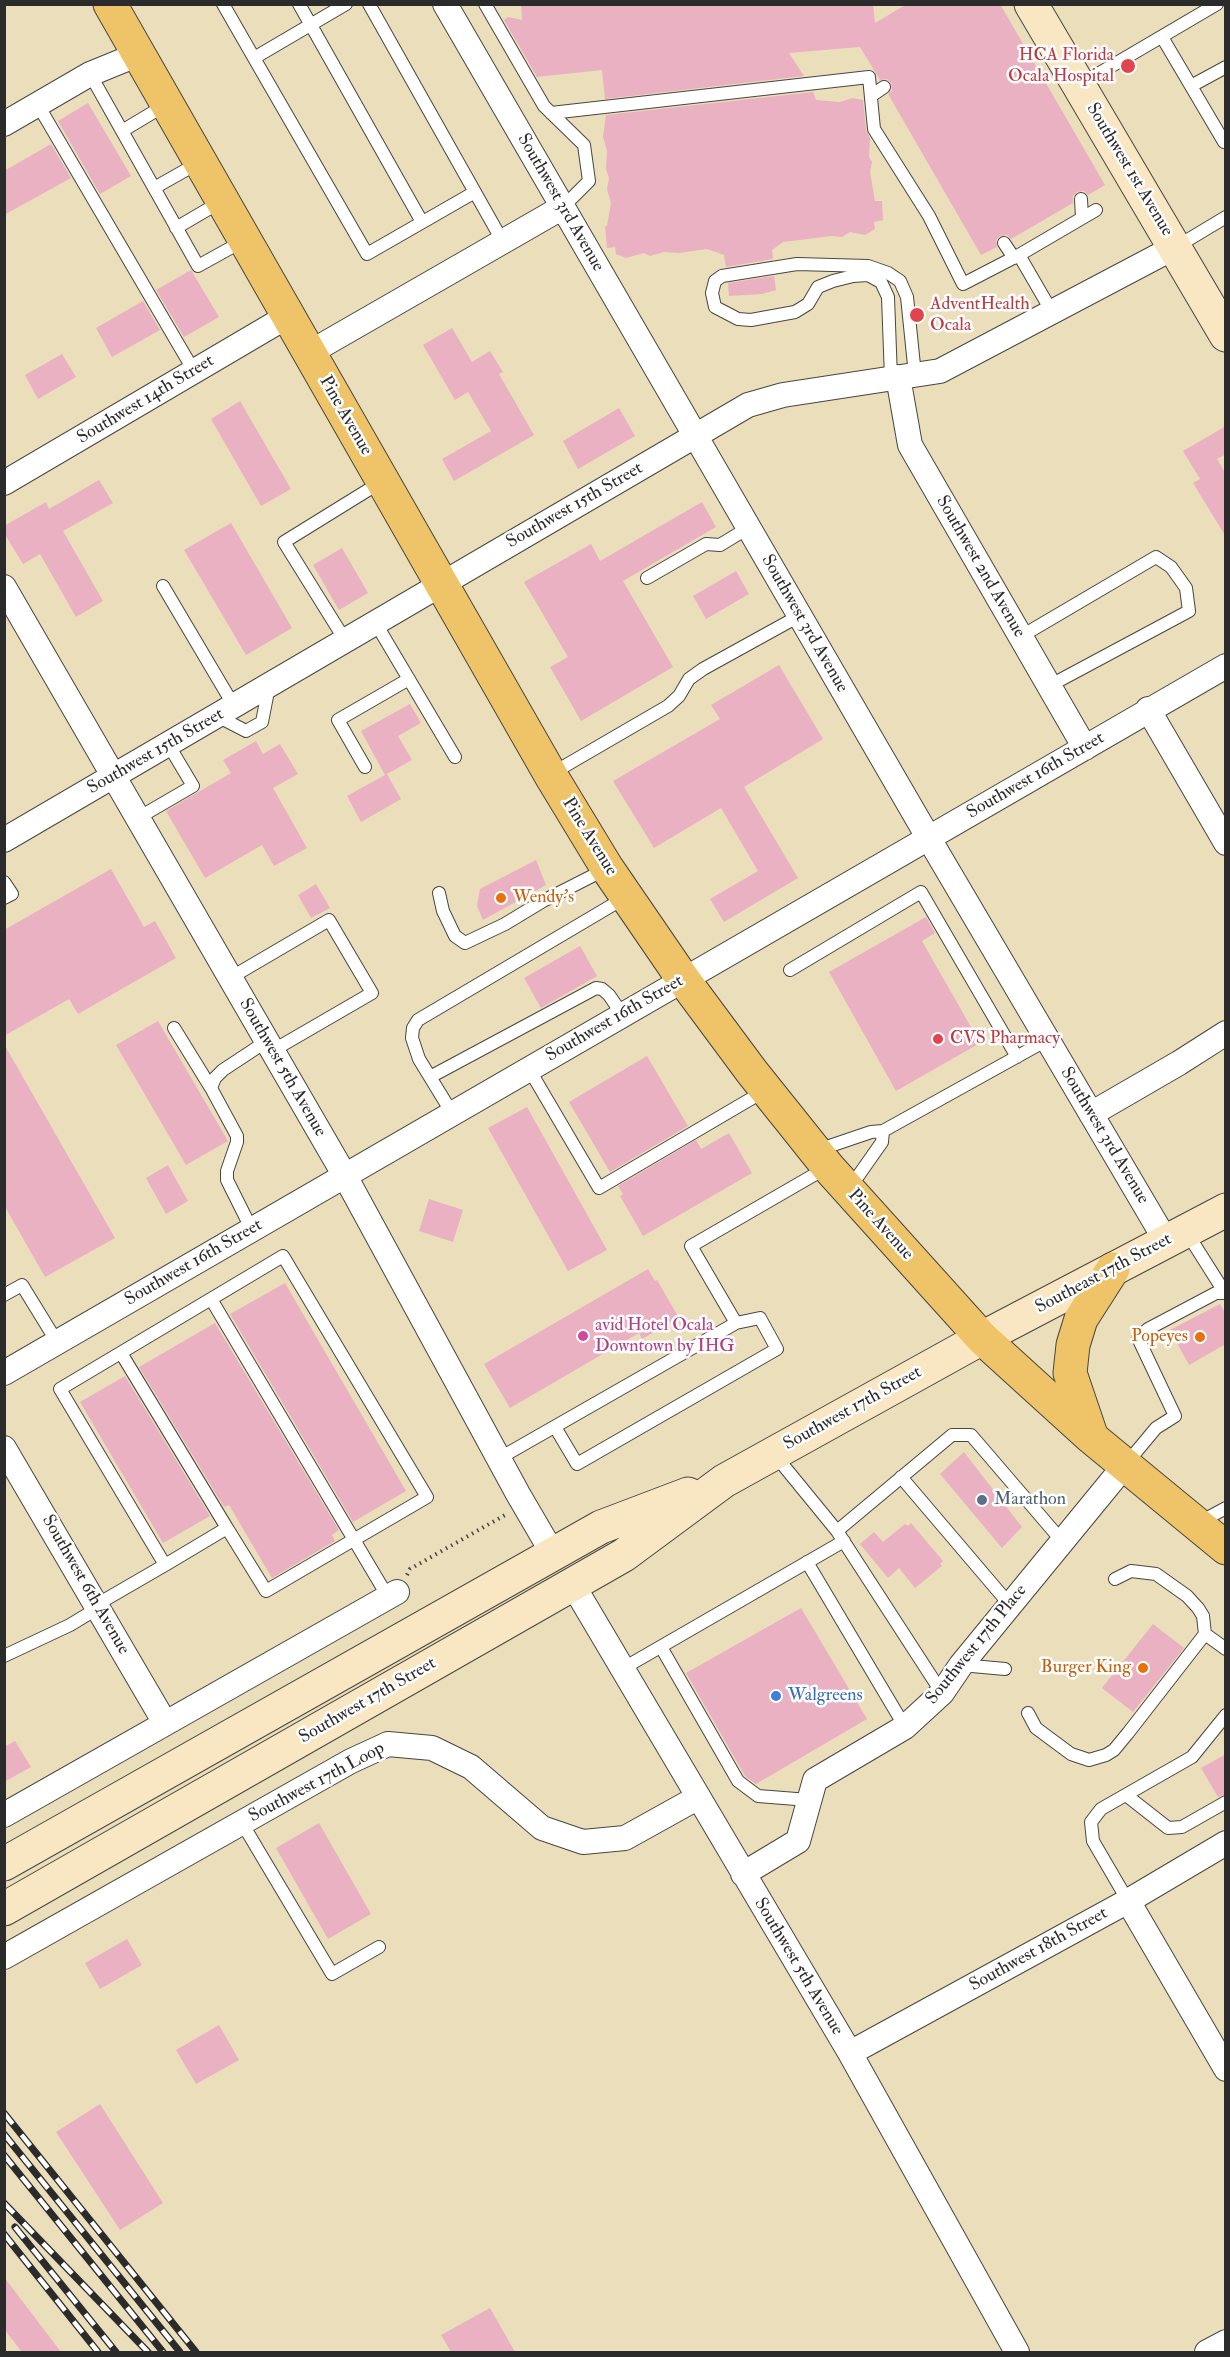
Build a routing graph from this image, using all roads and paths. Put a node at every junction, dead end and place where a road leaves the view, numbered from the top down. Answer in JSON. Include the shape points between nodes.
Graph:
{"nodes":[{"id":1,"x":110,"y":4,"type":"edge"},
{"id":2,"x":223,"y":4,"type":"edge"},
{"id":3,"x":299,"y":4,"type":"edge"},
{"id":4,"x":346,"y":4,"type":"edge"},
{"id":5,"x":369,"y":4,"type":"edge"},
{"id":6,"x":445,"y":4,"type":"edge"},
{"id":7,"x":485,"y":4,"type":"edge"},
{"id":8,"x":1031,"y":4,"type":"edge"},
{"id":9,"x":1217,"y":4,"type":"edge"},
{"id":10,"x":311,"y":25,"type":"junction"},
{"id":11,"x":1162,"y":37,"type":"junction"},
{"id":12,"x":139,"y":54,"type":"junction"},
{"id":13,"x":254,"y":58,"type":"junction"},
{"id":14,"x":1226,"y":67,"type":"edge"},
{"id":15,"x":90,"y":74,"type":"junction"},
{"id":16,"x":1079,"y":86,"type":"junction"},
{"id":17,"x":1191,"y":86,"type":"junction"},
{"id":18,"x":884,"y":87,"type":"dead end"},
{"id":19,"x":871,"y":96,"type":"junction"},
{"id":20,"x":167,"y":104,"type":"junction"},
{"id":21,"x":38,"y":105,"type":"junction"},
{"id":22,"x":551,"y":113,"type":"junction"},
{"id":23,"x":4,"y":124,"type":"edge"},
{"id":24,"x":122,"y":131,"type":"junction"},
{"id":25,"x":1226,"y":142,"type":"edge"},
{"id":26,"x":200,"y":162,"type":"junction"},
{"id":27,"x":154,"y":188,"type":"junction"},
{"id":28,"x":475,"y":192,"type":"junction"},
{"id":29,"x":1081,"y":199,"type":"dead end"},
{"id":30,"x":222,"y":201,"type":"junction"},
{"id":31,"x":562,"y":207,"type":"junction"},
{"id":32,"x":1096,"y":210,"type":"dead end"},
{"id":33,"x":1226,"y":217,"type":"edge"},
{"id":34,"x":1082,"y":218,"type":"junction"},
{"id":35,"x":422,"y":222,"type":"junction"},
{"id":36,"x":176,"y":228,"type":"junction"},
{"id":37,"x":245,"y":240,"type":"junction"},
{"id":38,"x":503,"y":242,"type":"junction"},
{"id":39,"x":1004,"y":243,"type":"dead end"},
{"id":40,"x":1175,"y":247,"type":"junction"},
{"id":41,"x":1017,"y":256,"type":"junction"},
{"id":42,"x":1052,"y":312,"type":"junction"},
{"id":43,"x":288,"y":316,"type":"junction"},
{"id":44,"x":1226,"y":335,"type":"edge"},
{"id":45,"x":309,"y":353,"type":"junction"},
{"id":46,"x":194,"y":371,"type":"junction"},
{"id":47,"x":902,"y":377,"type":"junction"},
{"id":48,"x":695,"y":436,"type":"junction"},
{"id":49,"x":382,"y":481,"type":"junction"},
{"id":50,"x":4,"y":483,"type":"edge"},
{"id":51,"x":748,"y":528,"type":"junction"},
{"id":52,"x":647,"y":578,"type":"dead end"},
{"id":53,"x":440,"y":584,"type":"junction"},
{"id":54,"x":163,"y":586,"type":"dead end"},
{"id":55,"x":4,"y":587,"type":"edge"},
{"id":56,"x":799,"y":616,"type":"junction"},
{"id":57,"x":375,"y":622,"type":"junction"},
{"id":58,"x":1020,"y":637,"type":"junction"},
{"id":59,"x":345,"y":640,"type":"junction"},
{"id":60,"x":1226,"y":666,"type":"edge"},
{"id":61,"x":409,"y":679,"type":"junction"},
{"id":62,"x":1049,"y":686,"type":"junction"},
{"id":63,"x":1148,"y":710,"type":"junction"},
{"id":64,"x":225,"y":711,"type":"junction"},
{"id":65,"x":168,"y":744,"type":"junction"},
{"id":66,"x":1085,"y":748,"type":"junction"},
{"id":67,"x":455,"y":757,"type":"dead end"},
{"id":68,"x":365,"y":767,"type":"dead end"},
{"id":69,"x":550,"y":774,"type":"junction"},
{"id":70,"x":114,"y":776,"type":"junction"},
{"id":71,"x":138,"y":818,"type":"junction"},
{"id":72,"x":928,"y":837,"type":"junction"},
{"id":73,"x":4,"y":840,"type":"edge"},
{"id":74,"x":1226,"y":843,"type":"edge"},
{"id":75,"x":607,"y":868,"type":"junction"},
{"id":76,"x":4,"y":882,"type":"edge"},
{"id":77,"x":439,"y":893,"type":"dead end"},
{"id":78,"x":627,"y":896,"type":"junction"},
{"id":79,"x":4,"y":898,"type":"edge"},
{"id":80,"x":790,"y":970,"type":"dead end"},
{"id":81,"x":230,"y":978,"type":"junction"},
{"id":82,"x":683,"y":979,"type":"junction"},
{"id":83,"x":622,"y":1014,"type":"junction"},
{"id":84,"x":174,"y":1028,"type":"dead end"},
{"id":85,"x":1226,"y":1033,"type":"edge"},
{"id":86,"x":1047,"y":1040,"type":"junction"},
{"id":87,"x":270,"y":1046,"type":"junction"},
{"id":88,"x":1017,"y":1057,"type":"junction"},
{"id":89,"x":529,"y":1069,"type":"junction"},
{"id":90,"x":430,"y":1077,"type":"junction"},
{"id":91,"x":212,"y":1088,"type":"junction"},
{"id":92,"x":766,"y":1090,"type":"junction"},
{"id":93,"x":452,"y":1113,"type":"junction"},
{"id":94,"x":1091,"y":1114,"type":"junction"},
{"id":95,"x":883,"y":1131,"type":"junction"},
{"id":96,"x":830,"y":1169,"type":"junction"},
{"id":97,"x":345,"y":1176,"type":"junction"},
{"id":98,"x":1226,"y":1210,"type":"edge"},
{"id":99,"x":252,"y":1230,"type":"junction"},
{"id":100,"x":1176,"y":1236,"type":"junction"},
{"id":101,"x":1113,"y":1269,"type":"junction"},
{"id":102,"x":1225,"y":1293,"type":"edge"},
{"id":103,"x":4,"y":1295,"type":"edge"},
{"id":104,"x":211,"y":1299,"type":"junction"},
{"id":105,"x":736,"y":1323,"type":"junction"},
{"id":106,"x":982,"y":1338,"type":"junction"},
{"id":107,"x":57,"y":1342,"type":"junction"},
{"id":108,"x":121,"y":1353,"type":"junction"},
{"id":109,"x":4,"y":1372,"type":"edge"},
{"id":110,"x":555,"y":1426,"type":"junction"},
{"id":111,"x":1091,"y":1437,"type":"junction"},
{"id":112,"x":4,"y":1448,"type":"edge"},
{"id":113,"x":773,"y":1454,"type":"junction"},
{"id":114,"x":498,"y":1459,"type":"junction"},
{"id":115,"x":1125,"y":1465,"type":"junction"},
{"id":116,"x":901,"y":1477,"type":"junction"},
{"id":117,"x":724,"y":1481,"type":"junction"},
{"id":118,"x":524,"y":1504,"type":"junction"},
{"id":119,"x":1226,"y":1508,"type":"edge"},
{"id":120,"x":1197,"y":1524,"type":"junction"},
{"id":121,"x":227,"y":1528,"type":"junction"},
{"id":122,"x":840,"y":1536,"type":"junction"},
{"id":123,"x":354,"y":1540,"type":"junction"},
{"id":124,"x":1062,"y":1541,"type":"junction"},
{"id":125,"x":1226,"y":1548,"type":"edge"},
{"id":126,"x":553,"y":1554,"type":"junction"},
{"id":127,"x":807,"y":1562,"type":"junction"},
{"id":128,"x":165,"y":1565,"type":"junction"},
{"id":129,"x":1115,"y":1580,"type":"dead end"},
{"id":130,"x":573,"y":1584,"type":"junction"},
{"id":131,"x":392,"y":1594,"type":"junction"},
{"id":132,"x":1010,"y":1605,"type":"junction"},
{"id":133,"x":97,"y":1607,"type":"junction"},
{"id":134,"x":1205,"y":1634,"type":"junction"},
{"id":135,"x":661,"y":1647,"type":"junction"},
{"id":136,"x":1226,"y":1649,"type":"edge"},
{"id":137,"x":4,"y":1656,"type":"edge"},
{"id":138,"x":961,"y":1665,"type":"junction"},
{"id":139,"x":622,"y":1669,"type":"junction"},
{"id":140,"x":1005,"y":1669,"type":"dead end"},
{"id":141,"x":942,"y":1693,"type":"junction"},
{"id":142,"x":1028,"y":1713,"type":"dead end"},
{"id":143,"x":1226,"y":1714,"type":"edge"},
{"id":144,"x":165,"y":1723,"type":"junction"},
{"id":145,"x":905,"y":1727,"type":"junction"},
{"id":146,"x":1126,"y":1795,"type":"junction"},
{"id":147,"x":697,"y":1798,"type":"junction"},
{"id":148,"x":809,"y":1800,"type":"junction"},
{"id":149,"x":1226,"y":1802,"type":"edge"},
{"id":150,"x":4,"y":1815,"type":"edge"},
{"id":151,"x":242,"y":1823,"type":"junction"},
{"id":152,"x":1226,"y":1843,"type":"edge"},
{"id":153,"x":4,"y":1864,"type":"edge"},
{"id":154,"x":743,"y":1874,"type":"junction"},
{"id":155,"x":1128,"y":1901,"type":"junction"},
{"id":156,"x":4,"y":1909,"type":"edge"},
{"id":157,"x":379,"y":1947,"type":"dead end"},
{"id":158,"x":4,"y":1958,"type":"edge"},
{"id":159,"x":850,"y":2053,"type":"junction"},
{"id":160,"x":1226,"y":2069,"type":"edge"},
{"id":161,"x":1226,"y":2342,"type":"edge"},
{"id":162,"x":1017,"y":2352,"type":"edge"},
{"id":163,"x":1207,"y":2352,"type":"edge"}],
"edges":[{"from":1,"to":12,"type":"highway","name":"Pine Avenue"},
{"from":2,"to":13,"type":"lane"},
{"from":3,"to":10,"type":"lane"},
{"from":4,"to":10,"type":"lane"},
{"from":5,"to":28,"type":"lane"},
{"from":6,"to":31,"type":"street","name":"Southwest 3rd Avenue"},
{"from":7,"to":22,"type":"lane"},
{"from":8,"to":16,"type":"main road","name":"Southwest 1st Avenue"},
{"from":9,"to":11,"type":"lane"},
{"from":10,"to":13,"type":"lane"},
{"from":10,"to":35,"type":"lane"},
{"from":11,"to":16,"type":"lane"},
{"from":11,"to":17,"type":"lane"},
{"from":12,"to":15,"type":"street"},
{"from":12,"to":20,"type":"highway","name":"Pine Avenue"},
{"from":13,"to":35,"type":"lane","via":[[367,254]]},
{"from":14,"to":17,"type":"lane"},
{"from":15,"to":21,"type":"street"},
{"from":15,"to":24,"type":"lane"},
{"from":16,"to":40,"type":"main road","name":"Southwest 1st Avenue"},
{"from":17,"to":25,"type":"lane"},
{"from":18,"to":19,"type":"lane"},
{"from":19,"to":22,"type":"lane","via":[[869,77]]},
{"from":19,"to":41,"type":"lane","via":[[874,129],[929,216],[963,284]]},
{"from":20,"to":24,"type":"lane"},
{"from":20,"to":26,"type":"highway","name":"Pine Avenue"},
{"from":21,"to":23,"type":"street"},
{"from":21,"to":46,"type":"lane"},
{"from":22,"to":31,"type":"lane","via":[[584,145],[589,181]]},
{"from":24,"to":27,"type":"lane"},
{"from":26,"to":27,"type":"lane"},
{"from":26,"to":30,"type":"highway","name":"Pine Avenue"},
{"from":27,"to":36,"type":"lane"},
{"from":28,"to":35,"type":"lane"},
{"from":28,"to":38,"type":"lane"},
{"from":29,"to":34,"type":"lane"},
{"from":30,"to":36,"type":"lane"},
{"from":30,"to":37,"type":"highway","name":"Pine Avenue"},
{"from":31,"to":38,"type":"street"},
{"from":31,"to":48,"type":"street","name":"Southwest 3rd Avenue"},
{"from":32,"to":34,"type":"lane"},
{"from":33,"to":40,"type":"lane"},
{"from":34,"to":41,"type":"lane"},
{"from":36,"to":37,"type":"lane","via":[[198,266]]},
{"from":37,"to":43,"type":"highway","name":"Pine Avenue"},
{"from":38,"to":45,"type":"street"},
{"from":39,"to":41,"type":"lane"},
{"from":40,"to":42,"type":"street","name":"Southwest 15th Street"},
{"from":40,"to":44,"type":"main road","name":"Southwest 1st Avenue"},
{"from":41,"to":42,"type":"lane"},
{"from":42,"to":47,"type":"street","name":"Southwest 15th Street","via":[[940,370]]},
{"from":43,"to":45,"type":"highway","name":"Pine Avenue"},
{"from":43,"to":46,"type":"street","name":"Southwest 14th Street"},
{"from":45,"to":49,"type":"highway","name":"Pine Avenue"},
{"from":46,"to":50,"type":"street","name":"Southwest 14th Street"},
{"from":47,"to":47,"type":"lane","via":[[907,297],[900,281],[888,273],[868,266],[797,264],[722,276],[715,281],[712,294],[716,307],[738,319],[751,320],[795,312],[808,304],[818,287],[868,275],[881,282],[888,297]]},
{"from":47,"to":48,"type":"street","name":"Southwest 15th Street","via":[[766,398]]},
{"from":47,"to":58,"type":"street","name":"Southwest 2nd Avenue","via":[[910,445]]},
{"from":48,"to":51,"type":"street","name":"Southwest 3rd Avenue"},
{"from":48,"to":53,"type":"street","name":"Southwest 15th Street"},
{"from":49,"to":53,"type":"highway","name":"Pine Avenue"},
{"from":49,"to":59,"type":"lane","via":[[284,542]]},
{"from":51,"to":52,"type":"lane","via":[[720,545],[706,544]]},
{"from":51,"to":56,"type":"street","name":"Southwest 3rd Avenue"},
{"from":53,"to":57,"type":"street","name":"Southwest 15th Street"},
{"from":53,"to":69,"type":"highway","name":"Pine Avenue"},
{"from":54,"to":64,"type":"lane"},
{"from":55,"to":70,"type":"street","name":"Southwest 5th Avenue"},
{"from":56,"to":69,"type":"lane","via":[[703,669],[689,679],[680,696],[668,706]]},
{"from":56,"to":72,"type":"street","name":"Southwest 3rd Avenue"},
{"from":57,"to":59,"type":"street","name":"Southwest 15th Street"},
{"from":57,"to":61,"type":"lane"},
{"from":58,"to":62,"type":"street","name":"Southwest 2nd Avenue"},
{"from":58,"to":62,"type":"lane","via":[[1156,557],[1171,567],[1186,588],[1189,611]]},
{"from":59,"to":64,"type":"street","name":"Southwest 15th Street"},
{"from":60,"to":63,"type":"street","name":"Southwest 16th Street"},
{"from":61,"to":67,"type":"lane"},
{"from":61,"to":68,"type":"lane","via":[[338,720]]},
{"from":62,"to":66,"type":"street","name":"Southwest 2nd Avenue"},
{"from":63,"to":66,"type":"street","name":"Southwest 16th Street"},
{"from":63,"to":74,"type":"street"},
{"from":64,"to":65,"type":"street","name":"Southwest 15th Street"},
{"from":65,"to":70,"type":"street","name":"Southwest 15th Street"},
{"from":65,"to":71,"type":"lane","via":[[193,786]]},
{"from":66,"to":72,"type":"street","name":"Southwest 16th Street"},
{"from":69,"to":75,"type":"highway","name":"Pine Avenue"},
{"from":70,"to":71,"type":"street","name":"Southwest 5th Avenue"},
{"from":70,"to":73,"type":"street","name":"Southwest 15th Street"},
{"from":71,"to":81,"type":"street","name":"Southwest 5th Avenue"},
{"from":72,"to":82,"type":"street","name":"Southwest 16th Street"},
{"from":72,"to":86,"type":"street","name":"Southwest 3rd Avenue"},
{"from":75,"to":77,"type":"lane","via":[[465,943],[455,936]]},
{"from":75,"to":78,"type":"highway","name":"Pine Avenue"},
{"from":76,"to":79,"type":"lane","via":[[12,894]]},
{"from":78,"to":82,"type":"highway","name":"Pine Avenue"},
{"from":78,"to":90,"type":"lane","via":[[418,1020],[412,1038]]},
{"from":80,"to":88,"type":"lane","via":[[921,892]]},
{"from":81,"to":87,"type":"street","name":"Southwest 5th Avenue"},
{"from":81,"to":87,"type":"lane","via":[[329,920],[372,993]]},
{"from":82,"to":83,"type":"street","name":"Southwest 16th Street"},
{"from":82,"to":92,"type":"highway","name":"Pine Avenue"},
{"from":83,"to":89,"type":"street","name":"Southwest 16th Street"},
{"from":83,"to":90,"type":"lane","via":[[609,995],[596,988]]},
{"from":84,"to":91,"type":"lane"},
{"from":85,"to":94,"type":"street"},
{"from":86,"to":88,"type":"lane"},
{"from":86,"to":94,"type":"street","name":"Southwest 3rd Avenue"},
{"from":87,"to":91,"type":"lane","via":[[222,1070]]},
{"from":87,"to":97,"type":"street","name":"Southwest 5th Avenue"},
{"from":88,"to":95,"type":"lane"},
{"from":89,"to":92,"type":"lane","via":[[599,1188]]},
{"from":89,"to":93,"type":"street","name":"Southwest 16th Street"},
{"from":90,"to":93,"type":"lane"},
{"from":91,"to":99,"type":"lane","via":[[237,1136],[227,1180]]},
{"from":92,"to":96,"type":"highway","name":"Pine Avenue"},
{"from":93,"to":97,"type":"street","name":"Southwest 16th Street"},
{"from":94,"to":100,"type":"street","name":"Southwest 3rd Avenue"},
{"from":95,"to":96,"type":"lane","via":[[871,1132]]},
{"from":95,"to":96,"type":"lane","via":[[882,1142]]},
{"from":96,"to":105,"type":"lane","via":[[691,1246]]},
{"from":96,"to":106,"type":"highway","name":"Pine Avenue"},
{"from":97,"to":99,"type":"street","name":"Southwest 16th Street"},
{"from":97,"to":114,"type":"street","name":"Southwest 5th Avenue"},
{"from":98,"to":100,"type":"main road","name":"Southeast 17th Street"},
{"from":99,"to":107,"type":"street","name":"Southwest 16th Street"},
{"from":100,"to":101,"type":"main road","name":"Southeast 17th Street"},
{"from":100,"to":102,"type":"lane"},
{"from":101,"to":106,"type":"main road","name":"Southeast 17th Street"},
{"from":101,"to":111,"type":"highway","via":[[1081,1319],[1073,1345],[1070,1373]]},
{"from":102,"to":115,"type":"lane","via":[[1216,1293],[1138,1338],[1175,1416],[1156,1428]]},
{"from":103,"to":107,"type":"lane","via":[[22,1285]]},
{"from":104,"to":108,"type":"lane"},
{"from":104,"to":123,"type":"lane"},
{"from":104,"to":123,"type":"lane","via":[[283,1256],[427,1497]]},
{"from":105,"to":110,"type":"lane"},
{"from":105,"to":110,"type":"lane","via":[[760,1318],[777,1349],[577,1464]]},
{"from":106,"to":111,"type":"highway","name":"Pine Avenue"},
{"from":106,"to":113,"type":"main road","name":"Southwest 17th Street"},
{"from":107,"to":109,"type":"street","name":"Southwest 16th Street"},
{"from":108,"to":121,"type":"lane"},
{"from":108,"to":128,"type":"lane","via":[[60,1389]]},
{"from":110,"to":114,"type":"lane"},
{"from":111,"to":115,"type":"highway","name":"Pine Avenue"},
{"from":112,"to":133,"type":"street","name":"Southwest 6th Avenue"},
{"from":113,"to":117,"type":"main road","name":"Southwest 17th Street"},
{"from":113,"to":122,"type":"lane"},
{"from":114,"to":118,"type":"street","name":"Southwest 5th Avenue"},
{"from":115,"to":120,"type":"highway","name":"Pine Avenue"},
{"from":115,"to":124,"type":"street","name":"Southwest 17th Place"},
{"from":116,"to":122,"type":"lane"},
{"from":116,"to":124,"type":"lane","via":[[952,1435],[971,1435]]},
{"from":116,"to":132,"type":"lane"},
{"from":117,"to":126,"type":"main road","name":"Southwest 17th Street","via":[[601,1527]]},
{"from":117,"to":130,"type":"main road","name":"Southwest 17th Street","via":[[624,1555]]},
{"from":118,"to":126,"type":"street","name":"Southwest 5th Avenue"},
{"from":118,"to":131,"type":"path","via":[[410,1569]]},
{"from":119,"to":120,"type":"lane"},
{"from":120,"to":125,"type":"highway","name":"Pine Avenue"},
{"from":121,"to":123,"type":"lane","via":[[266,1591]]},
{"from":121,"to":128,"type":"lane"},
{"from":122,"to":127,"type":"lane"},
{"from":122,"to":141,"type":"lane"},
{"from":123,"to":131,"type":"lane"},
{"from":124,"to":132,"type":"street","name":"Southwest 17th Place"},
{"from":126,"to":153,"type":"main road","name":"Southwest 17th Street"},
{"from":127,"to":135,"type":"lane"},
{"from":127,"to":145,"type":"lane"},
{"from":128,"to":133,"type":"lane"},
{"from":129,"to":134,"type":"lane","via":[[1131,1571],[1156,1575],[1198,1608]]},
{"from":130,"to":139,"type":"street","name":"Southwest 5th Avenue"},
{"from":130,"to":156,"type":"main road","name":"Southwest 17th Street"},
{"from":131,"to":144,"type":"street"},
{"from":132,"to":138,"type":"street","name":"Southwest 17th Place"},
{"from":133,"to":137,"type":"lane","via":[[70,1625]]},
{"from":133,"to":144,"type":"street","name":"Southwest 6th Avenue"},
{"from":134,"to":136,"type":"lane"},
{"from":134,"to":142,"type":"lane","via":[[1114,1749],[1097,1759],[1071,1755],[1036,1728]]},
{"from":135,"to":139,"type":"lane"},
{"from":135,"to":148,"type":"lane","via":[[738,1781],[758,1796]]},
{"from":138,"to":140,"type":"lane"},
{"from":138,"to":141,"type":"street","name":"Southwest 17th Place"},
{"from":139,"to":147,"type":"street","name":"Southwest 5th Avenue"},
{"from":141,"to":145,"type":"street","name":"Southwest 17th Place"},
{"from":143,"to":146,"type":"lane","via":[[1192,1757]]},
{"from":144,"to":150,"type":"street"},
{"from":145,"to":148,"type":"street","name":"Southwest 17th Place","via":[[814,1780]]},
{"from":146,"to":149,"type":"lane","via":[[1168,1828],[1182,1827]]},
{"from":146,"to":155,"type":"lane","via":[[1101,1809],[1091,1822],[1093,1841]]},
{"from":147,"to":151,"type":"street","name":"Southwest 17th Loop","via":[[625,1838],[583,1842],[542,1828],[471,1767],[432,1748],[388,1744]]},
{"from":147,"to":154,"type":"street","name":"Southwest 5th Avenue"},
{"from":148,"to":154,"type":"street","name":"Southwest 17th Place","via":[[798,1841]]},
{"from":151,"to":157,"type":"lane","via":[[332,1974]]},
{"from":151,"to":158,"type":"street","name":"Southwest 17th Loop"},
{"from":152,"to":155,"type":"street","name":"Southwest 18th Street"},
{"from":154,"to":159,"type":"street","name":"Southwest 5th Avenue"},
{"from":155,"to":159,"type":"street","name":"Southwest 18th Street"},
{"from":155,"to":160,"type":"street"},
{"from":159,"to":162,"type":"street","name":"Southwest 5th Avenue"},
{"from":161,"to":163,"type":"street"}]}
